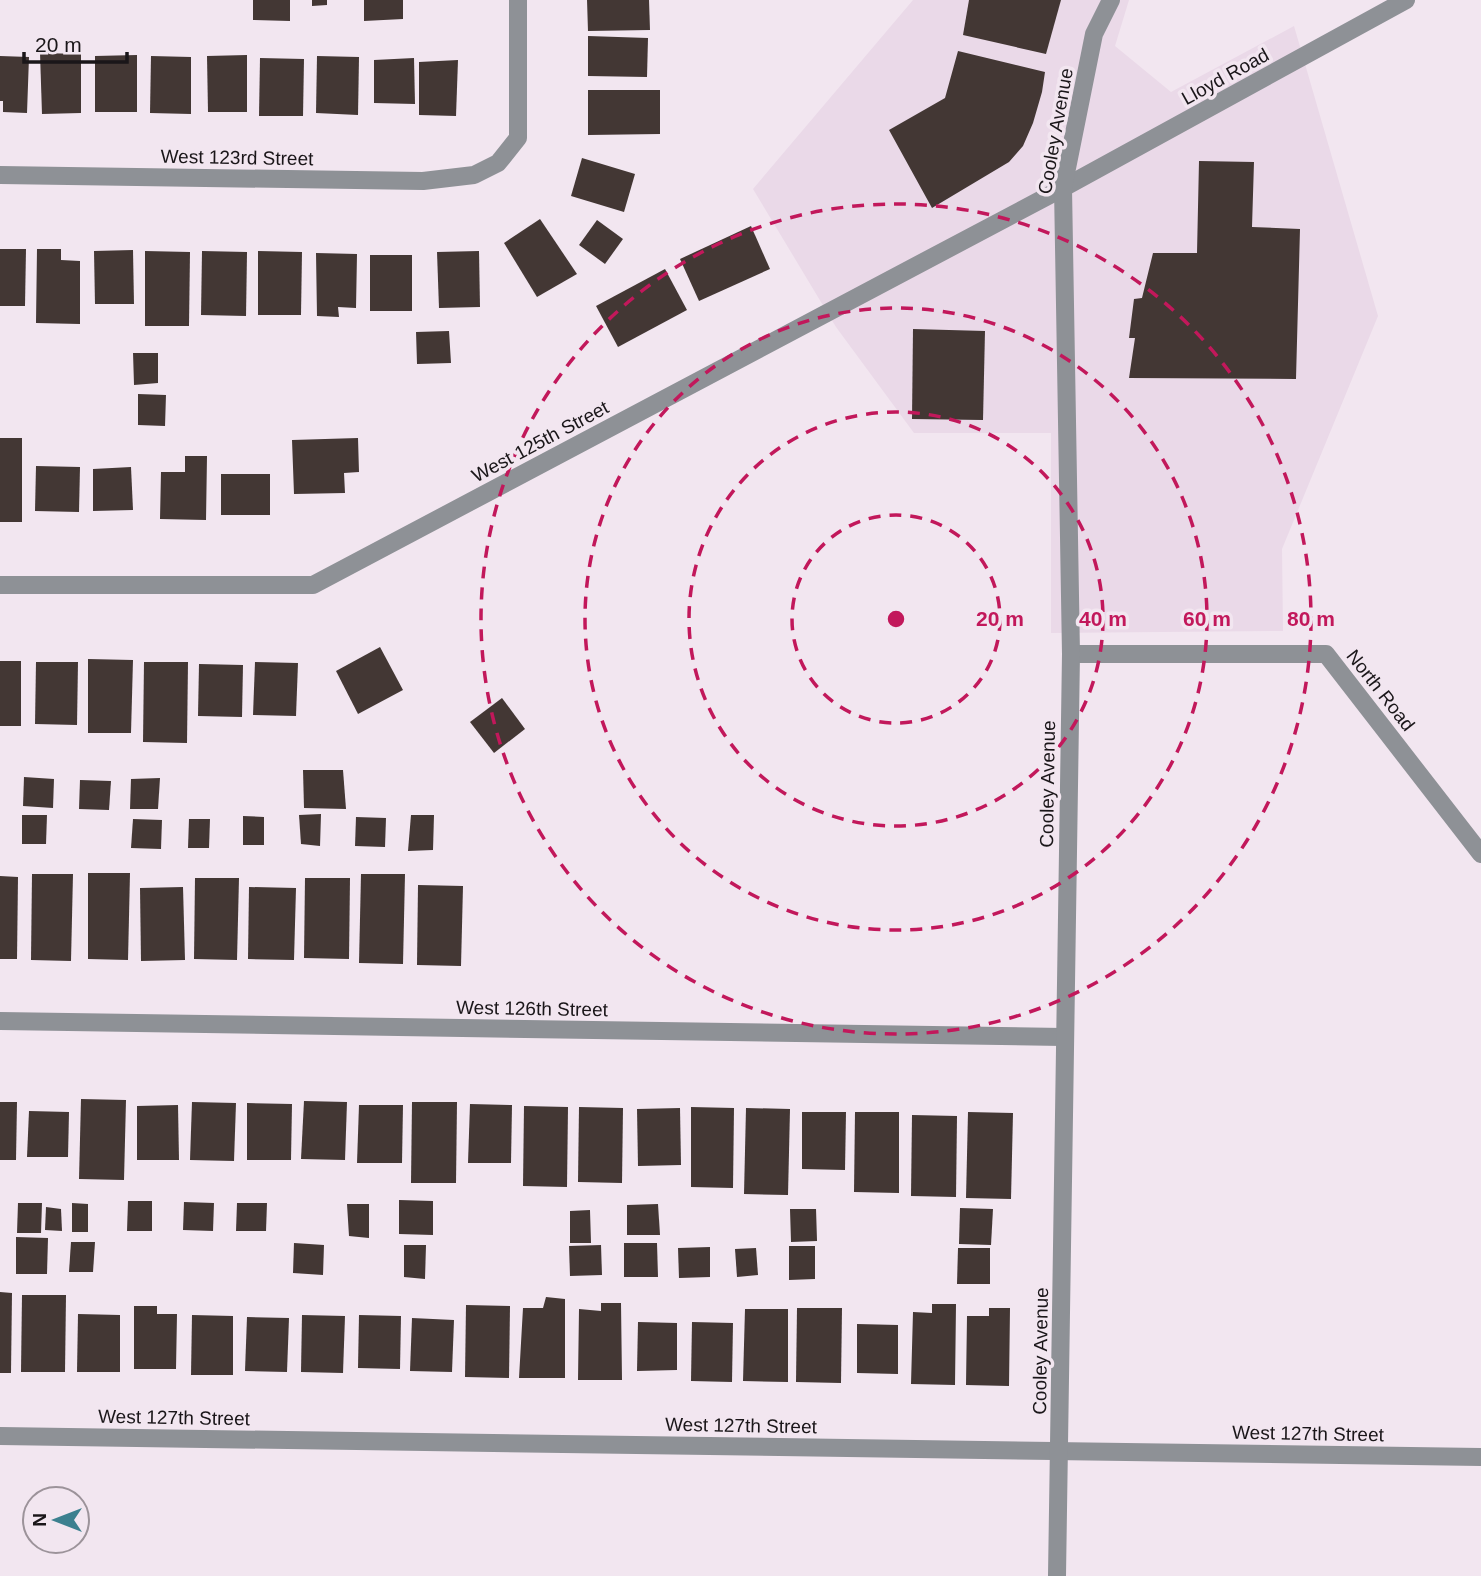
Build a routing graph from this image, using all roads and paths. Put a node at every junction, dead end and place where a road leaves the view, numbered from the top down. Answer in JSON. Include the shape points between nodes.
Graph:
{"nodes":[{"id":1,"x":519,"y":0,"type":"edge"},
{"id":2,"x":1111,"y":0,"type":"edge"},
{"id":3,"x":1406,"y":0,"type":"edge"},
{"id":4,"x":0,"y":175,"type":"edge"},
{"id":5,"x":1063,"y":188,"type":"junction"},
{"id":6,"x":0,"y":585,"type":"edge"},
{"id":7,"x":1071,"y":654,"type":"junction"},
{"id":8,"x":1481,"y":855,"type":"edge"},
{"id":9,"x":0,"y":1021,"type":"edge"},
{"id":10,"x":1063,"y":1037,"type":"junction"},
{"id":11,"x":0,"y":1436,"type":"edge"},
{"id":12,"x":1059,"y":1450,"type":"junction"},
{"id":13,"x":1481,"y":1457,"type":"edge"},
{"id":14,"x":1057,"y":1576,"type":"edge"}],
"edges":[{"from":1,"to":4,"type":"street","name":"West 123rd Street","via":[[518,138],[498,163],[474,175],[424,181]]},
{"from":2,"to":5,"type":"street","name":"Cooley Avenue","via":[[1094,34]]},
{"from":3,"to":5,"type":"street","name":"Lloyd Road"},
{"from":5,"to":6,"type":"street","name":"West 125th Street","via":[[313,585]]},
{"from":5,"to":7,"type":"street","name":"Cooley Avenue"},
{"from":7,"to":8,"type":"street","name":"North Road","via":[[1326,654]]},
{"from":7,"to":10,"type":"street","name":"Cooley Avenue"},
{"from":9,"to":10,"type":"street","name":"West 126th Street"},
{"from":10,"to":12,"type":"street","name":"Cooley Avenue"},
{"from":11,"to":12,"type":"street","name":"West 127th Street"},
{"from":12,"to":13,"type":"street","name":"West 127th Street"},
{"from":12,"to":14,"type":"street","name":"Cooley Avenue"}]}
